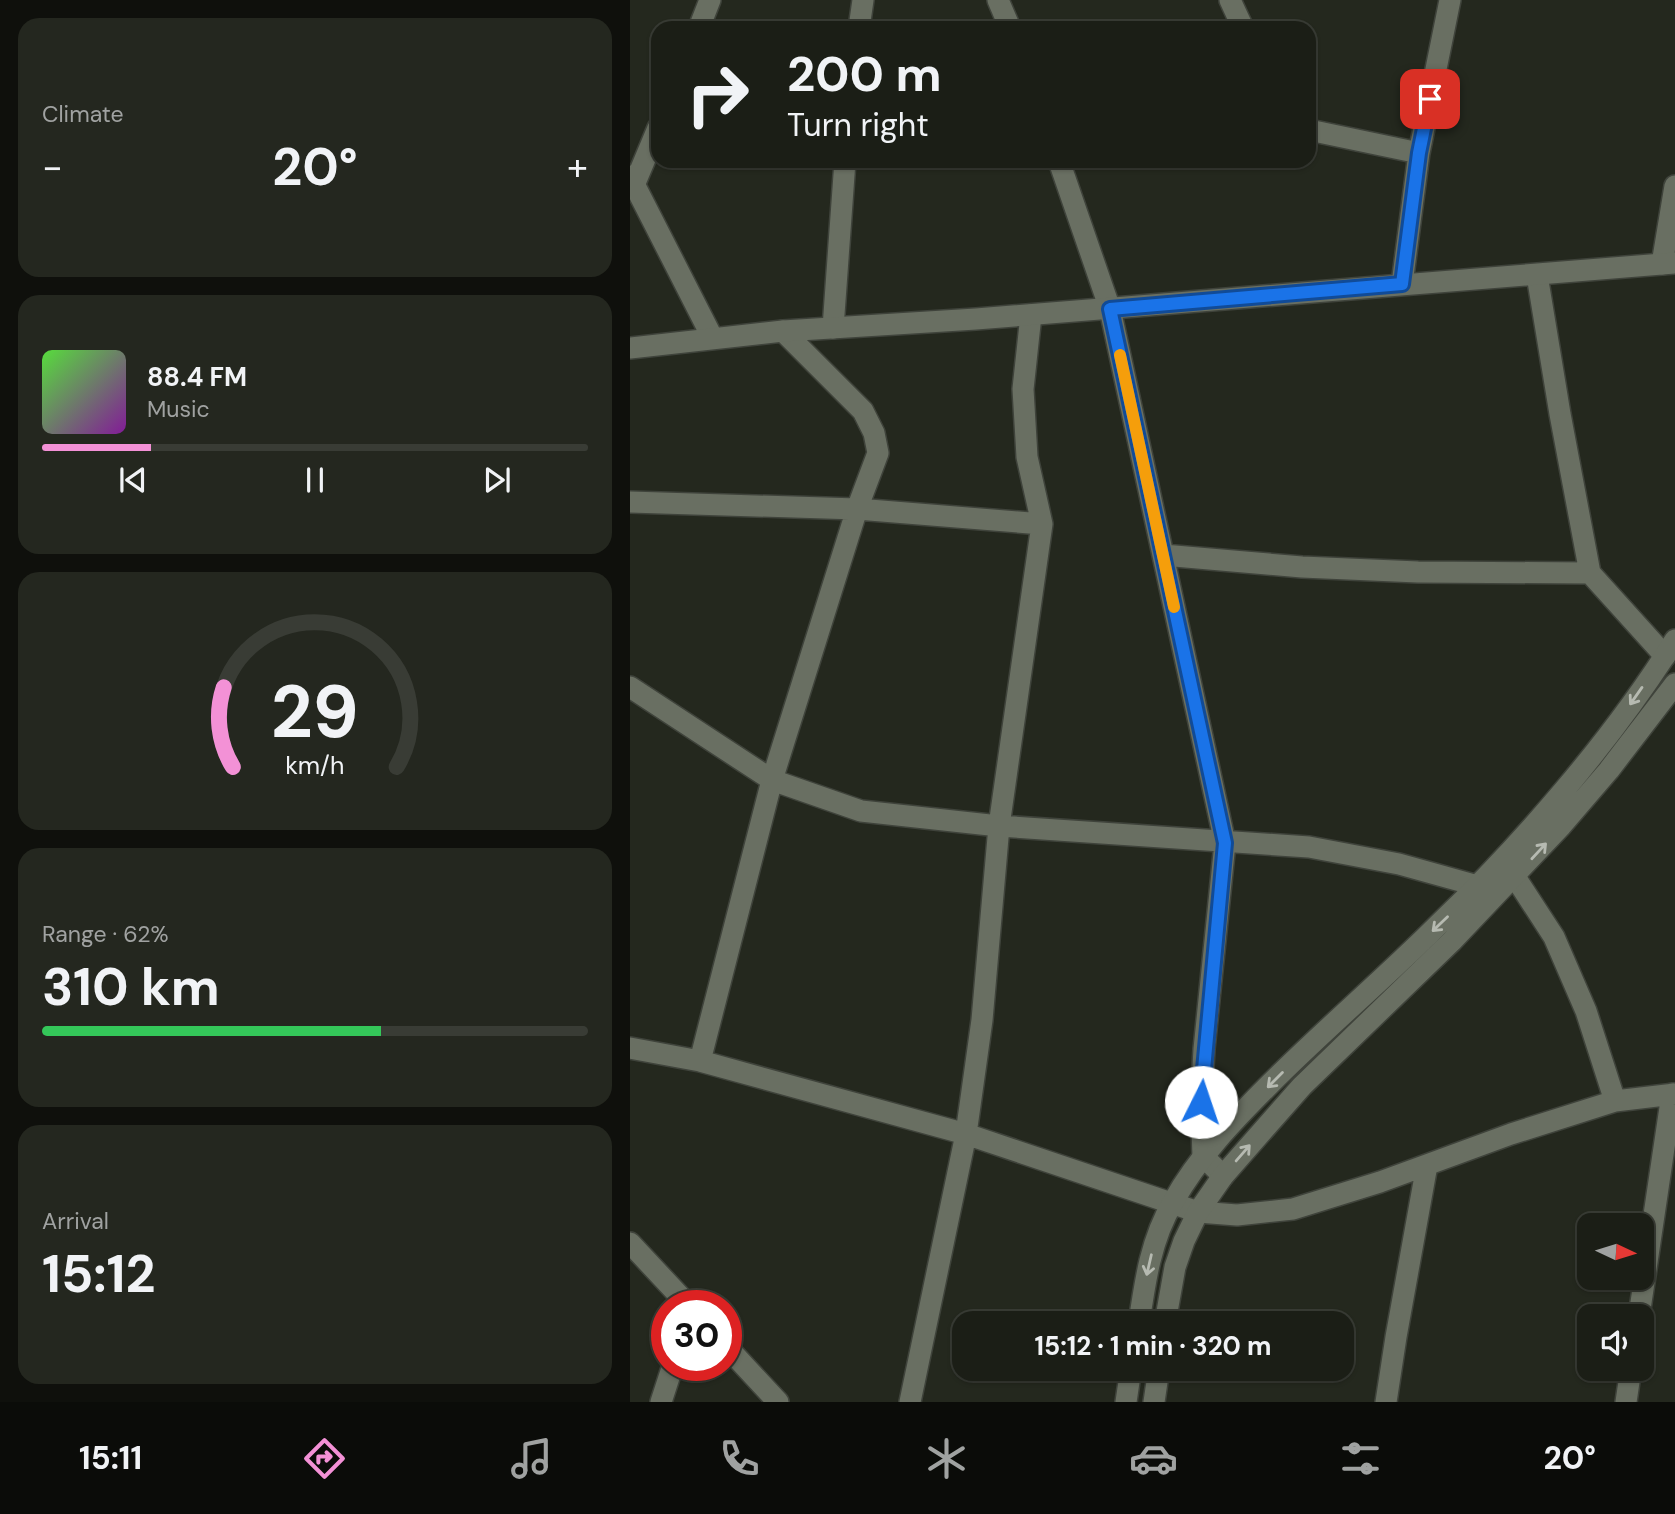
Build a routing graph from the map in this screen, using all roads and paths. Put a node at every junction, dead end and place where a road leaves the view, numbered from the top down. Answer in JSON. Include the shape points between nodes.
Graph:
{"nodes":[{"id":1,"x":710,"y":0,"type":"edge"},
{"id":2,"x":863,"y":0,"type":"edge"},
{"id":3,"x":998,"y":0,"type":"edge"},
{"id":4,"x":1230,"y":0,"type":"edge"},
{"id":5,"x":1450,"y":0,"type":"edge"},
{"id":6,"x":702,"y":21,"type":"edge"},
{"id":7,"x":860,"y":21,"type":"edge"},
{"id":8,"x":1007,"y":21,"type":"edge"},
{"id":9,"x":1240,"y":21,"type":"edge"},
{"id":10,"x":1316,"y":131,"type":"edge"},
{"id":11,"x":651,"y":142,"type":"edge"},
{"id":12,"x":1419,"y":153,"type":"junction"},
{"id":13,"x":844,"y":168,"type":"edge"},
{"id":14,"x":1061,"y":168,"type":"edge"},
{"id":15,"x":633,"y":179,"type":"edge"},
{"id":16,"x":1675,"y":186,"type":"edge"},
{"id":17,"x":1669,"y":264,"type":"edge"},
{"id":18,"x":1537,"y":275,"type":"junction"},
{"id":19,"x":1402,"y":284,"type":"junction"},
{"id":20,"x":1110,"y":309,"type":"junction"},
{"id":21,"x":1031,"y":314,"type":"junction"},
{"id":22,"x":833,"y":328,"type":"junction"},
{"id":23,"x":783,"y":331,"type":"junction"},
{"id":24,"x":712,"y":337,"type":"junction"},
{"id":25,"x":630,"y":348,"type":"edge"},
{"id":26,"x":630,"y":502,"type":"edge"},
{"id":27,"x":857,"y":509,"type":"junction"},
{"id":28,"x":1042,"y":524,"type":"junction"},
{"id":29,"x":1163,"y":555,"type":"junction"},
{"id":30,"x":1590,"y":573,"type":"junction"},
{"id":31,"x":1670,"y":648,"type":"edge"},
{"id":32,"x":630,"y":687,"type":"edge"},
{"id":33,"x":1674,"y":689,"type":"edge"},
{"id":34,"x":772,"y":780,"type":"junction"},
{"id":35,"x":999,"y":826,"type":"junction"},
{"id":36,"x":1225,"y":843,"type":"junction"},
{"id":37,"x":1515,"y":877,"type":"junction"},
{"id":38,"x":1478,"y":886,"type":"junction"},
{"id":39,"x":630,"y":1048,"type":"edge"},
{"id":40,"x":700,"y":1061,"type":"junction"},
{"id":41,"x":1674,"y":1094,"type":"edge"},
{"id":42,"x":1615,"y":1101,"type":"junction"},
{"id":43,"x":967,"y":1134,"type":"junction"},
{"id":44,"x":1203,"y":1156,"type":"junction"},
{"id":45,"x":1427,"y":1165,"type":"junction"},
{"id":46,"x":1223,"y":1176,"type":"junction"},
{"id":47,"x":1172,"y":1202,"type":"junction"},
{"id":48,"x":1198,"y":1212,"type":"junction"},
{"id":49,"x":630,"y":1243,"type":"edge"},
{"id":50,"x":674,"y":1290,"type":"edge"},
{"id":51,"x":1641,"y":1304,"type":"edge"},
{"id":52,"x":1141,"y":1311,"type":"edge"},
{"id":53,"x":1167,"y":1311,"type":"edge"},
{"id":54,"x":742,"y":1363,"type":"edge"},
{"id":55,"x":668,"y":1381,"type":"edge"},
{"id":56,"x":1129,"y":1381,"type":"edge"},
{"id":57,"x":1157,"y":1381,"type":"edge"},
{"id":58,"x":1629,"y":1381,"type":"edge"},
{"id":59,"x":661,"y":1402,"type":"edge"},
{"id":60,"x":778,"y":1402,"type":"edge"},
{"id":61,"x":910,"y":1402,"type":"edge"},
{"id":62,"x":1126,"y":1402,"type":"edge"},
{"id":63,"x":1154,"y":1402,"type":"edge"},
{"id":64,"x":1386,"y":1402,"type":"edge"},
{"id":65,"x":1626,"y":1402,"type":"edge"}],
"edges":[{"from":1,"to":6,"type":"street"},
{"from":2,"to":7,"type":"street"},
{"from":3,"to":8,"type":"street"},
{"from":4,"to":9,"type":"street"},
{"from":5,"to":12,"type":"street"},
{"from":10,"to":12,"type":"street"},
{"from":11,"to":15,"type":"street"},
{"from":12,"to":19,"type":"street"},
{"from":13,"to":22,"type":"street"},
{"from":14,"to":20,"type":"street"},
{"from":15,"to":24,"type":"street"},
{"from":16,"to":17,"type":"street"},
{"from":17,"to":18,"type":"street"},
{"from":18,"to":19,"type":"street"},
{"from":18,"to":30,"type":"street"},
{"from":19,"to":20,"type":"street"},
{"from":20,"to":21,"type":"street"},
{"from":20,"to":29,"type":"street"},
{"from":21,"to":22,"type":"street"},
{"from":21,"to":28,"type":"street","via":[[1023,388],[1027,457]]},
{"from":22,"to":23,"type":"street"},
{"from":23,"to":24,"type":"street"},
{"from":23,"to":27,"type":"street","via":[[863,411],[874,432],[878,453]]},
{"from":24,"to":25,"type":"street"},
{"from":26,"to":27,"type":"street"},
{"from":27,"to":28,"type":"street"},
{"from":27,"to":34,"type":"street"},
{"from":28,"to":35,"type":"street"},
{"from":29,"to":30,"type":"street","via":[[1418,572]]},
{"from":29,"to":36,"type":"street"},
{"from":30,"to":31,"type":"street"},
{"from":31,"to":38,"type":"street","one_way":true,"via":[[1592,754]]},
{"from":32,"to":34,"type":"street"},
{"from":37,"to":33,"type":"street","one_way":true},
{"from":34,"to":35,"type":"street","via":[[861,811]]},
{"from":34,"to":40,"type":"street"},
{"from":35,"to":36,"type":"street"},
{"from":35,"to":43,"type":"street"},
{"from":36,"to":38,"type":"street","via":[[1309,848],[1399,864]]},
{"from":36,"to":44,"type":"street","via":[[1204,1049]]},
{"from":37,"to":42,"type":"street","via":[[1554,937],[1586,1011]]},
{"from":46,"to":37,"type":"street","one_way":true,"via":[[1302,1086]]},
{"from":38,"to":44,"type":"street","one_way":true,"via":[[1277,1077]]},
{"from":39,"to":40,"type":"street"},
{"from":40,"to":43,"type":"street"},
{"from":41,"to":42,"type":"street"},
{"from":41,"to":51,"type":"street"},
{"from":42,"to":45,"type":"street"},
{"from":43,"to":47,"type":"street"},
{"from":43,"to":61,"type":"street"},
{"from":44,"to":46,"type":"street"},
{"from":44,"to":47,"type":"street"},
{"from":45,"to":48,"type":"street","via":[[1293,1209],[1237,1215]]},
{"from":45,"to":64,"type":"street"},
{"from":46,"to":48,"type":"street"},
{"from":47,"to":48,"type":"street"},
{"from":47,"to":52,"type":"street","one_way":true,"via":[[1153,1245]]},
{"from":48,"to":53,"type":"street","via":[[1175,1267]]},
{"from":49,"to":50,"type":"street"},
{"from":54,"to":60,"type":"street"},
{"from":55,"to":59,"type":"street"},
{"from":56,"to":62,"type":"street"},
{"from":57,"to":63,"type":"street"},
{"from":58,"to":65,"type":"street"}]}
